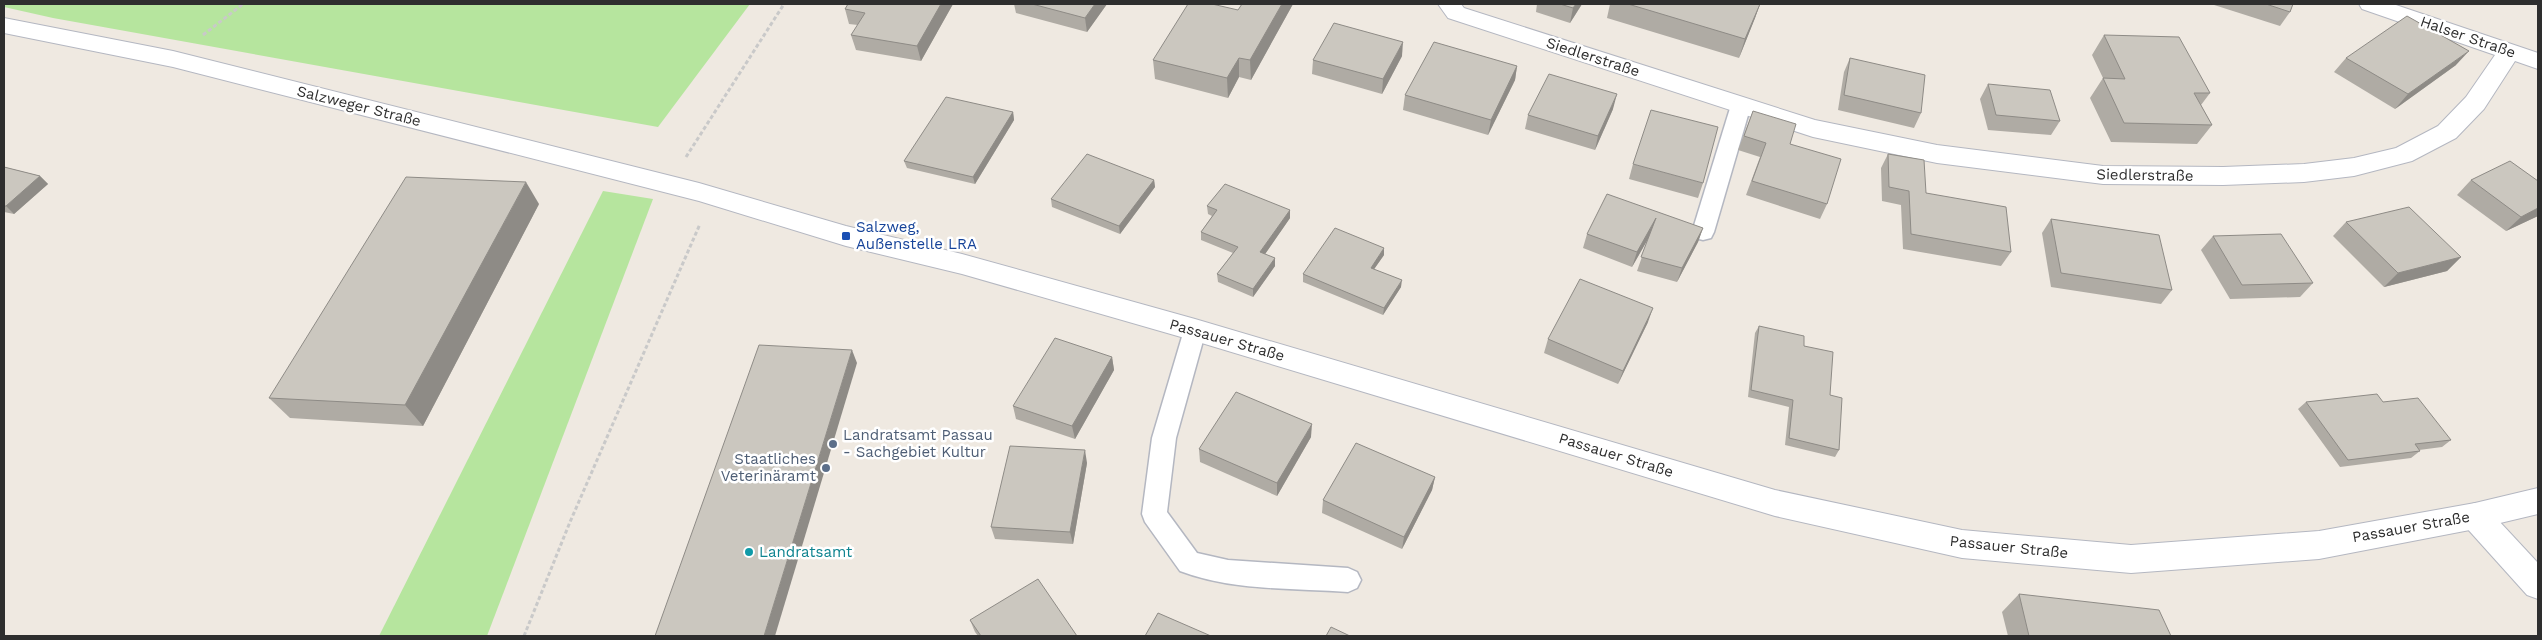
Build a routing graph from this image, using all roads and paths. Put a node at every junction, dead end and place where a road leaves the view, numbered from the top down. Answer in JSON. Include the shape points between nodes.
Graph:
{"nodes":[{"id":1,"x":243,"y":4,"type":"edge"},
{"id":2,"x":784,"y":4,"type":"edge"},
{"id":3,"x":1448,"y":4,"type":"edge"},
{"id":4,"x":2370,"y":4,"type":"edge"},
{"id":5,"x":4,"y":26,"type":"edge"},
{"id":6,"x":2509,"y":52,"type":"junction"},
{"id":7,"x":173,"y":59,"type":"junction"},
{"id":8,"x":2538,"y":61,"type":"edge"},
{"id":9,"x":1741,"y":105,"type":"junction"},
{"id":10,"x":668,"y":184,"type":"junction"},
{"id":11,"x":712,"y":196,"type":"junction"},
{"id":12,"x":1703,"y":232,"type":"edge"},
{"id":13,"x":1195,"y":330,"type":"junction"},
{"id":14,"x":2538,"y":501,"type":"edge"},
{"id":15,"x":2475,"y":516,"type":"junction"},
{"id":16,"x":1348,"y":580,"type":"dead end"},
{"id":17,"x":2538,"y":585,"type":"edge"},
{"id":18,"x":524,"y":636,"type":"edge"}],
"edges":[{"from":1,"to":7,"type":"path"},
{"from":2,"to":10,"type":"path"},
{"from":3,"to":9,"type":"street","name":"Siedlerstraße","via":[[1456,13]]},
{"from":4,"to":6,"type":"street","name":"Halser Straße"},
{"from":5,"to":7,"type":"street","name":"Salzweger Straße"},
{"from":6,"to":8,"type":"street","name":"Halser Straße"},
{"from":6,"to":9,"type":"street","name":"Siedlerstraße","via":[[2475,103],[2447,132],[2404,155],[2354,167],[2304,173],[2103,175],[2028,168],[1876,143],[1813,128]]},
{"from":7,"to":10,"type":"street","name":"Salzweger Straße"},
{"from":9,"to":12,"type":"lane"},
{"from":10,"to":11,"type":"street","name":"Salzweger Straße"},
{"from":11,"to":13,"type":"street","name":"Passauer Straße","via":[[846,236],[962,264]]},
{"from":11,"to":18,"type":"path"},
{"from":13,"to":15,"type":"street","name":"Passauer Straße","via":[[1775,503],[1962,544],[2131,559],[2319,544]]},
{"from":13,"to":16,"type":"lane","via":[[1164,438],[1154,514],[1189,563],[1228,572]]},
{"from":14,"to":15,"type":"street","name":"Passauer Straße"},
{"from":15,"to":17,"type":"street"}]}
